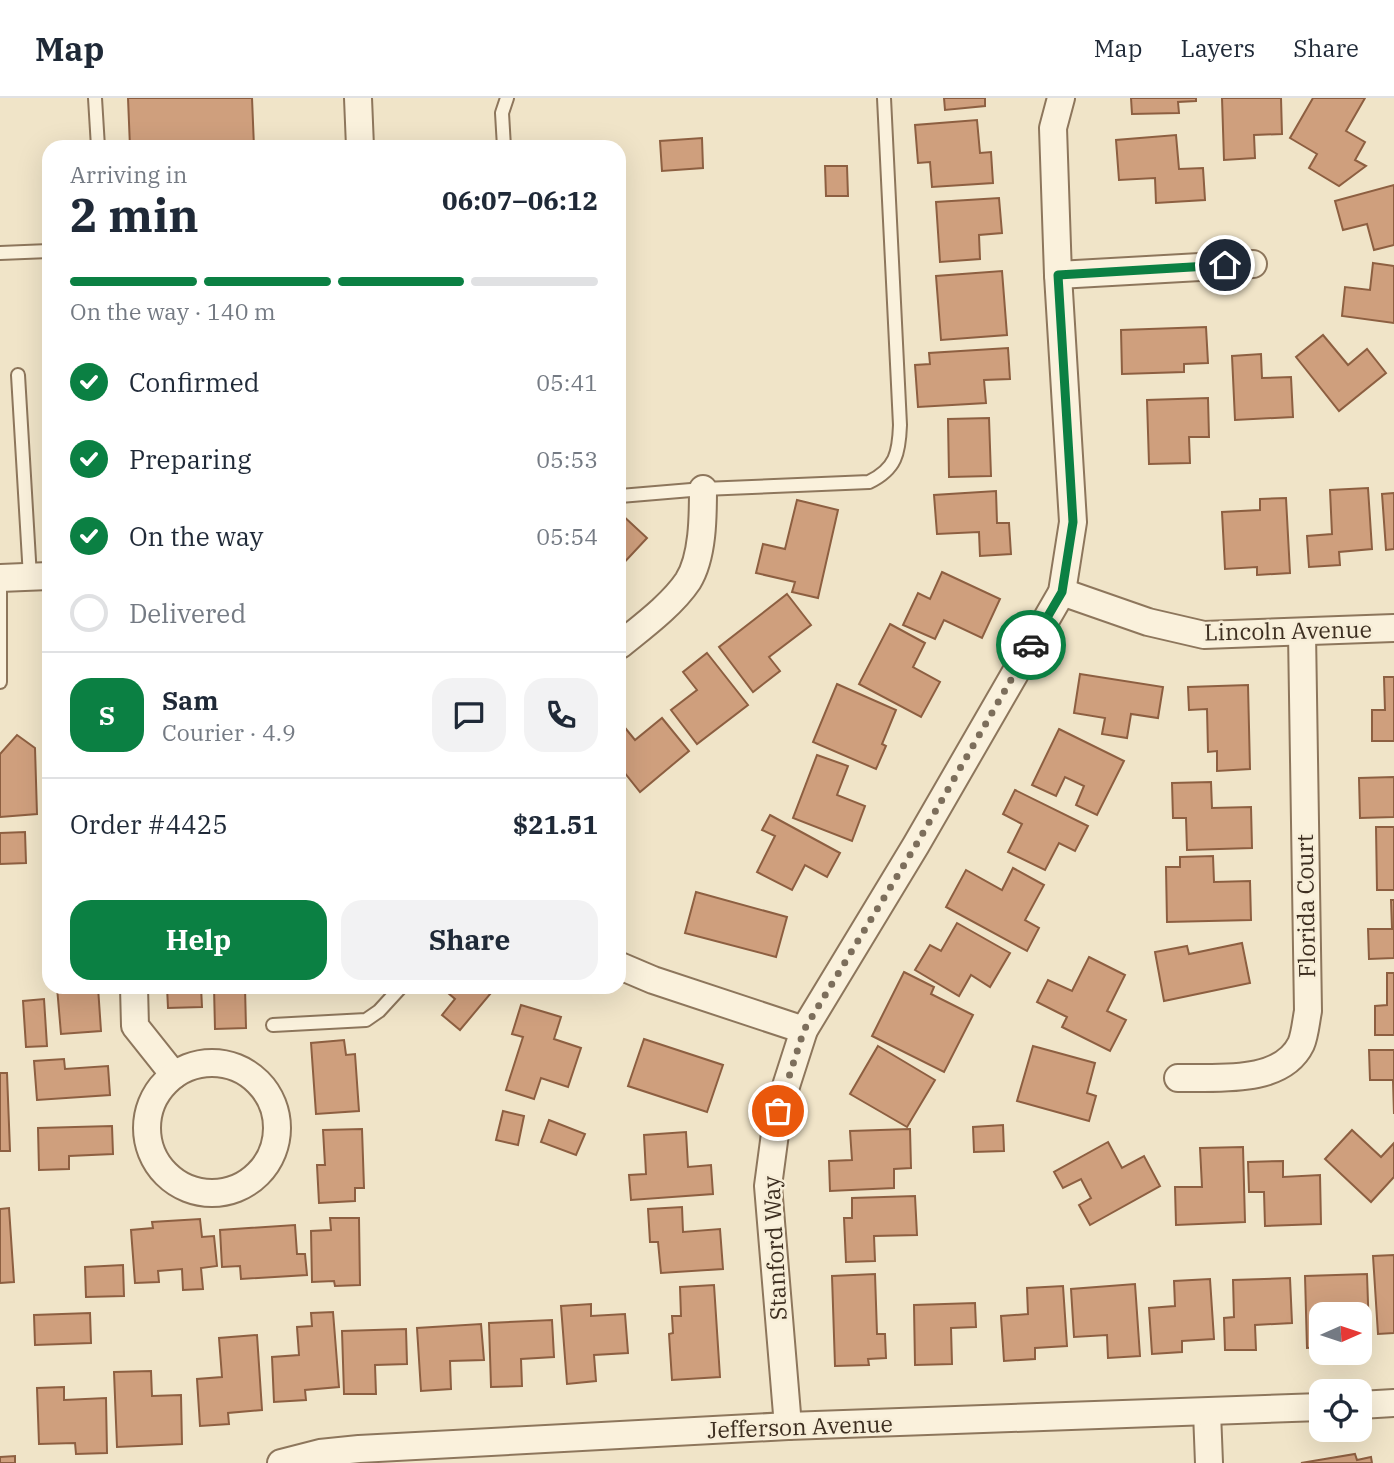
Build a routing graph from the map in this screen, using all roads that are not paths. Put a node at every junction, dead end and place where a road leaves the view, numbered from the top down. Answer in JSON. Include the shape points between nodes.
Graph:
{"nodes":[{"id":1,"x":95,"y":98,"type":"edge"},
{"id":2,"x":358,"y":98,"type":"edge"},
{"id":3,"x":507,"y":98,"type":"edge"},
{"id":4,"x":884,"y":98,"type":"edge"},
{"id":5,"x":1061,"y":98,"type":"edge"},
{"id":6,"x":98,"y":140,"type":"edge"},
{"id":7,"x":360,"y":140,"type":"edge"},
{"id":8,"x":504,"y":140,"type":"edge"},
{"id":9,"x":42,"y":251,"type":"edge"},
{"id":10,"x":0,"y":253,"type":"edge"},
{"id":11,"x":1253,"y":264,"type":"dead end"},
{"id":12,"x":1058,"y":275,"type":"junction"},
{"id":13,"x":18,"y":375,"type":"dead end"},
{"id":14,"x":703,"y":489,"type":"junction"},
{"id":15,"x":626,"y":495,"type":"edge"},
{"id":16,"x":39,"y":576,"type":"edge"},
{"id":17,"x":0,"y":578,"type":"edge"},
{"id":18,"x":0,"y":591,"type":"edge"},
{"id":19,"x":1062,"y":592,"type":"junction"},
{"id":20,"x":1394,"y":628,"type":"edge"},
{"id":21,"x":1302,"y":633,"type":"junction"},
{"id":22,"x":626,"y":640,"type":"edge"},
{"id":23,"x":0,"y":682,"type":"edge"},
{"id":24,"x":626,"y":969,"type":"edge"},
{"id":25,"x":134,"y":994,"type":"edge"},
{"id":26,"x":395,"y":994,"type":"edge"},
{"id":27,"x":273,"y":1025,"type":"dead end"},
{"id":28,"x":804,"y":1030,"type":"junction"},
{"id":29,"x":174,"y":1074,"type":"junction"},
{"id":30,"x":1178,"y":1079,"type":"dead end"},
{"id":31,"x":1394,"y":1404,"type":"edge"},
{"id":32,"x":1372,"y":1405,"type":"edge"},
{"id":33,"x":1309,"y":1408,"type":"edge"},
{"id":34,"x":1207,"y":1412,"type":"junction"},
{"id":35,"x":788,"y":1426,"type":"junction"},
{"id":36,"x":281,"y":1463,"type":"edge"},
{"id":37,"x":1209,"y":1463,"type":"edge"}],
"edges":[{"from":1,"to":6,"type":"lane"},
{"from":2,"to":7,"type":"street"},
{"from":3,"to":8,"type":"lane","via":[[502,113]]},
{"from":4,"to":14,"type":"lane","via":[[899,454],[881,477],[869,482]]},
{"from":5,"to":12,"type":"street","name":"Stanford Way","via":[[1053,128]]},
{"from":9,"to":10,"type":"lane"},
{"from":11,"to":12,"type":"street"},
{"from":12,"to":19,"type":"street","name":"Stanford Way","via":[[1073,522]]},
{"from":13,"to":16,"type":"lane"},
{"from":14,"to":15,"type":"lane"},
{"from":14,"to":22,"type":"street","via":[[700,547],[688,580]]},
{"from":16,"to":17,"type":"street"},
{"from":18,"to":23,"type":"lane"},
{"from":19,"to":21,"type":"street","name":"Lincoln Avenue","via":[[1148,622],[1204,635]]},
{"from":19,"to":28,"type":"street","name":"Stanford Way"},
{"from":20,"to":21,"type":"street","name":"Lincoln Avenue"},
{"from":21,"to":30,"type":"street","name":"Florida Court","via":[[1308,1011],[1300,1044],[1284,1064],[1262,1074]]},
{"from":24,"to":28,"type":"street"},
{"from":25,"to":29,"type":"street","via":[[135,1026]]},
{"from":26,"to":27,"type":"lane","via":[[366,1020]]},
{"from":28,"to":35,"type":"street","name":"Stanford Way","via":[[778,1111],[768,1186]]},
{"from":29,"to":29,"type":"street","via":[[149,1108],[146,1128],[159,1167],[174,1182],[214,1194],[253,1179],[268,1162],[276,1141],[277,1119],[270,1097],[257,1079],[238,1067],[216,1062]]},
{"from":31,"to":32,"type":"street"},
{"from":33,"to":34,"type":"street","name":"Jefferson Avenue"},
{"from":34,"to":35,"type":"street","name":"Jefferson Avenue"},
{"from":34,"to":37,"type":"street"},
{"from":35,"to":36,"type":"street","name":"Jefferson Avenue","via":[[359,1449]]}]}
